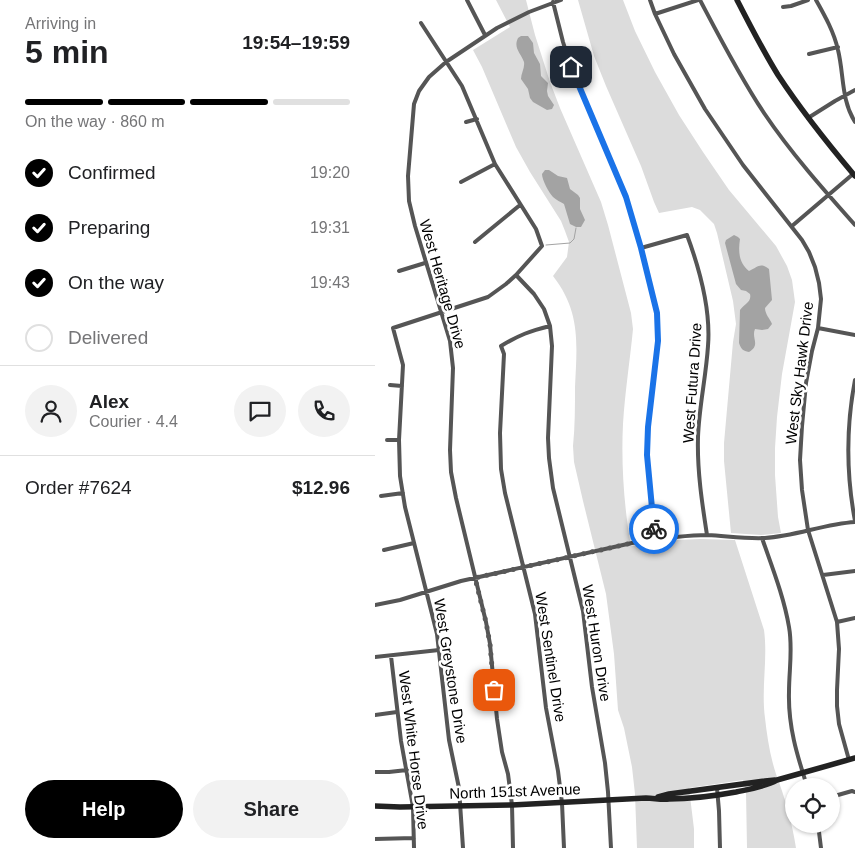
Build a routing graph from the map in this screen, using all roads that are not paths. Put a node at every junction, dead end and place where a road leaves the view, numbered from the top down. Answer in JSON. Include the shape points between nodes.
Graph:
{"nodes":[{"id":1,"x":467,"y":0,"type":"edge"},
{"id":2,"x":561,"y":0,"type":"edge"},
{"id":3,"x":650,"y":0,"type":"edge"},
{"id":4,"x":699,"y":0,"type":"edge"},
{"id":5,"x":737,"y":0,"type":"edge"},
{"id":6,"x":808,"y":0,"type":"edge"},
{"id":7,"x":816,"y":0,"type":"edge"},
{"id":8,"x":552,"y":1,"type":"edge"},
{"id":9,"x":783,"y":7,"type":"dead end"},
{"id":10,"x":655,"y":14,"type":"junction"},
{"id":11,"x":421,"y":23,"type":"dead end"},
{"id":12,"x":485,"y":35,"type":"junction"},
{"id":13,"x":837,"y":47,"type":"junction"},
{"id":14,"x":809,"y":54,"type":"dead end"},
{"id":15,"x":446,"y":62,"type":"junction"},
{"id":16,"x":855,"y":90,"type":"edge"},
{"id":17,"x":844,"y":95,"type":"junction"},
{"id":18,"x":808,"y":118,"type":"junction"},
{"id":19,"x":477,"y":119,"type":"junction"},
{"id":20,"x":466,"y":122,"type":"dead end"},
{"id":21,"x":855,"y":122,"type":"edge"},
{"id":22,"x":495,"y":164,"type":"junction"},
{"id":23,"x":854,"y":175,"type":"edge"},
{"id":24,"x":461,"y":182,"type":"dead end"},
{"id":25,"x":828,"y":195,"type":"junction"},
{"id":26,"x":520,"y":205,"type":"junction"},
{"id":27,"x":855,"y":225,"type":"edge"},
{"id":28,"x":792,"y":226,"type":"junction"},
{"id":29,"x":475,"y":242,"type":"dead end"},
{"id":30,"x":641,"y":248,"type":"junction"},
{"id":31,"x":425,"y":264,"type":"junction"},
{"id":32,"x":399,"y":271,"type":"dead end"},
{"id":33,"x":516,"y":276,"type":"junction"},
{"id":34,"x":440,"y":313,"type":"junction"},
{"id":35,"x":550,"y":326,"type":"junction"},
{"id":36,"x":818,"y":328,"type":"junction"},
{"id":37,"x":855,"y":335,"type":"edge"},
{"id":38,"x":855,"y":380,"type":"edge"},
{"id":39,"x":390,"y":385,"type":"dead end"},
{"id":40,"x":402,"y":386,"type":"junction"},
{"id":41,"x":387,"y":440,"type":"dead end"},
{"id":42,"x":399,"y":440,"type":"junction"},
{"id":43,"x":848,"y":474,"type":"junction"},
{"id":44,"x":855,"y":474,"type":"edge"},
{"id":45,"x":403,"y":493,"type":"junction"},
{"id":46,"x":381,"y":496,"type":"dead end"},
{"id":47,"x":855,"y":521,"type":"edge"},
{"id":48,"x":808,"y":530,"type":"junction"},
{"id":49,"x":707,"y":535,"type":"junction"},
{"id":50,"x":762,"y":538,"type":"junction"},
{"id":51,"x":655,"y":539,"type":"junction"},
{"id":52,"x":414,"y":543,"type":"junction"},
{"id":53,"x":384,"y":550,"type":"dead end"},
{"id":54,"x":570,"y":557,"type":"junction"},
{"id":55,"x":524,"y":567,"type":"junction"},
{"id":56,"x":855,"y":571,"type":"edge"},
{"id":57,"x":823,"y":575,"type":"junction"},
{"id":58,"x":475,"y":578,"type":"junction"},
{"id":59,"x":427,"y":592,"type":"junction"},
{"id":60,"x":375,"y":605,"type":"edge"},
{"id":61,"x":855,"y":618,"type":"edge"},
{"id":62,"x":837,"y":622,"type":"junction"},
{"id":63,"x":439,"y":650,"type":"junction"},
{"id":64,"x":391,"y":656,"type":"junction"},
{"id":65,"x":375,"y":658,"type":"edge"},
{"id":66,"x":397,"y":712,"type":"junction"},
{"id":67,"x":375,"y":714,"type":"edge"},
{"id":68,"x":852,"y":759,"type":"edge"},
{"id":69,"x":407,"y":770,"type":"junction"},
{"id":70,"x":375,"y":772,"type":"edge"},
{"id":71,"x":803,"y":773,"type":"junction"},
{"id":72,"x":805,"y":778,"type":"edge"},
{"id":73,"x":777,"y":780,"type":"junction"},
{"id":74,"x":717,"y":788,"type":"junction"},
{"id":75,"x":855,"y":792,"type":"edge"},
{"id":76,"x":840,"y":794,"type":"edge"},
{"id":77,"x":718,"y":795,"type":"junction"},
{"id":78,"x":655,"y":798,"type":"junction"},
{"id":79,"x":608,"y":800,"type":"junction"},
{"id":80,"x":562,"y":803,"type":"junction"},
{"id":81,"x":375,"y":806,"type":"edge"},
{"id":82,"x":413,"y":806,"type":"junction"},
{"id":83,"x":461,"y":806,"type":"junction"},
{"id":84,"x":512,"y":806,"type":"junction"},
{"id":85,"x":819,"y":833,"type":"edge"},
{"id":86,"x":414,"y":838,"type":"junction"},
{"id":87,"x":375,"y":839,"type":"edge"},
{"id":88,"x":415,"y":848,"type":"edge"},
{"id":89,"x":463,"y":848,"type":"edge"},
{"id":90,"x":513,"y":848,"type":"edge"},
{"id":91,"x":564,"y":848,"type":"edge"},
{"id":92,"x":611,"y":848,"type":"edge"},
{"id":93,"x":720,"y":848,"type":"edge"},
{"id":94,"x":821,"y":848,"type":"edge"}],
"edges":[{"from":1,"to":12,"type":"street"},
{"from":2,"to":8,"type":"street","name":"West Heritage Drive"},
{"from":3,"to":10,"type":"street","name":"West Sky Hawk Drive"},
{"from":4,"to":10,"type":"street"},
{"from":4,"to":25,"type":"street","via":[[764,113]]},
{"from":5,"to":18,"type":"street","via":[[778,75]]},
{"from":6,"to":9,"type":"street"},
{"from":7,"to":13,"type":"street"},
{"from":8,"to":12,"type":"street","name":"West Heritage Drive"},
{"from":8,"to":30,"type":"street","via":[[571,67],[626,197]]},
{"from":10,"to":28,"type":"street","name":"West Sky Hawk Drive","via":[[705,109],[743,165]]},
{"from":11,"to":15,"type":"street"},
{"from":12,"to":15,"type":"street","name":"West Heritage Drive"},
{"from":13,"to":14,"type":"street"},
{"from":13,"to":17,"type":"street"},
{"from":15,"to":19,"type":"street","via":[[462,86]]},
{"from":15,"to":31,"type":"street","name":"West Heritage Drive","via":[[426,81],[413,112],[408,189],[411,214]]},
{"from":16,"to":17,"type":"street"},
{"from":17,"to":18,"type":"street"},
{"from":17,"to":21,"type":"street"},
{"from":18,"to":23,"type":"street"},
{"from":19,"to":20,"type":"street"},
{"from":19,"to":22,"type":"street"},
{"from":22,"to":24,"type":"street"},
{"from":22,"to":26,"type":"street"},
{"from":23,"to":25,"type":"street"},
{"from":25,"to":27,"type":"street"},
{"from":25,"to":28,"type":"street"},
{"from":26,"to":29,"type":"street"},
{"from":26,"to":33,"type":"street","via":[[536,229],[542,246]]},
{"from":28,"to":36,"type":"street","name":"West Sky Hawk Drive","via":[[809,252],[819,283]]},
{"from":30,"to":49,"type":"street","name":"West Futura Drive","via":[[687,235],[701,279],[709,318],[698,464]]},
{"from":30,"to":51,"type":"street","via":[[658,326],[647,455]]},
{"from":31,"to":32,"type":"street"},
{"from":31,"to":34,"type":"street","name":"West Heritage Drive"},
{"from":33,"to":34,"type":"street","via":[[488,297]]},
{"from":33,"to":35,"type":"street","name":"West Huron Drive","via":[[535,294]]},
{"from":34,"to":40,"type":"street","name":"West Greystone Drive","via":[[393,328],[403,365]]},
{"from":34,"to":58,"type":"street","name":"West Heritage Drive","via":[[450,341],[453,368],[451,472]]},
{"from":35,"to":54,"type":"street","name":"West Huron Drive","via":[[549,458]]},
{"from":35,"to":55,"type":"street","name":"West Sentinel Drive","via":[[530,331],[501,346],[504,354],[501,469]]},
{"from":36,"to":37,"type":"street"},
{"from":36,"to":48,"type":"street","name":"West Sky Hawk Drive","via":[[801,426],[801,483]]},
{"from":38,"to":43,"type":"street","via":[[848,439]]},
{"from":39,"to":40,"type":"street"},
{"from":40,"to":42,"type":"street","name":"West Greystone Drive"},
{"from":41,"to":42,"type":"street"},
{"from":42,"to":45,"type":"street","name":"West Greystone Drive"},
{"from":43,"to":44,"type":"street"},
{"from":43,"to":47,"type":"street"},
{"from":45,"to":46,"type":"street"},
{"from":45,"to":52,"type":"street","name":"West Greystone Drive"},
{"from":47,"to":48,"type":"street"},
{"from":48,"to":50,"type":"street"},
{"from":48,"to":57,"type":"street","name":"West Sky Hawk Drive"},
{"from":49,"to":50,"type":"street"},
{"from":49,"to":51,"type":"street"},
{"from":50,"to":71,"type":"street","via":[[789,626],[792,647],[790,725]]},
{"from":51,"to":54,"type":"street"},
{"from":52,"to":53,"type":"street"},
{"from":52,"to":59,"type":"street","name":"West Greystone Drive"},
{"from":54,"to":55,"type":"street"},
{"from":54,"to":79,"type":"street","name":"West Huron Drive","via":[[583,611]]},
{"from":55,"to":58,"type":"street"},
{"from":55,"to":80,"type":"street","name":"West Sentinel Drive","via":[[535,614]]},
{"from":56,"to":57,"type":"street"},
{"from":57,"to":62,"type":"street","name":"West Sky Hawk Drive"},
{"from":58,"to":59,"type":"street"},
{"from":58,"to":84,"type":"street","name":"West Heritage Drive","via":[[490,644],[497,719]]},
{"from":59,"to":60,"type":"street"},
{"from":59,"to":63,"type":"street","name":"West Greystone Drive"},
{"from":61,"to":62,"type":"street"},
{"from":62,"to":68,"type":"street","name":"West Sky Hawk Drive","via":[[837,706],[839,724]]},
{"from":63,"to":64,"type":"street"},
{"from":63,"to":83,"type":"street","name":"West Greystone Drive"},
{"from":64,"to":65,"type":"street"},
{"from":64,"to":66,"type":"street","name":"West White Horse Drive"},
{"from":66,"to":67,"type":"street"},
{"from":66,"to":69,"type":"street","name":"West White Horse Drive"},
{"from":68,"to":71,"type":"street","name":"North 151st Avenue"},
{"from":69,"to":70,"type":"street"},
{"from":69,"to":82,"type":"street","name":"West White Horse Drive"},
{"from":71,"to":72,"type":"street"},
{"from":71,"to":73,"type":"street","name":"North 151st Avenue"},
{"from":73,"to":74,"type":"street","name":"North 151st Avenue"},
{"from":73,"to":77,"type":"street","name":"North 151st Avenue","via":[[768,785]]},
{"from":74,"to":77,"type":"street"},
{"from":74,"to":78,"type":"street","name":"North 151st Avenue"},
{"from":75,"to":76,"type":"street"},
{"from":77,"to":78,"type":"street","name":"North 151st Avenue","via":[[667,800]]},
{"from":77,"to":93,"type":"street"},
{"from":78,"to":79,"type":"street","name":"North 151st Avenue"},
{"from":79,"to":80,"type":"street","name":"North 151st Avenue"},
{"from":79,"to":92,"type":"street","name":"West Huron Drive"},
{"from":80,"to":84,"type":"street","name":"North 151st Avenue"},
{"from":80,"to":91,"type":"street","name":"West Sentinel Drive"},
{"from":81,"to":82,"type":"street","name":"North 151st Avenue"},
{"from":82,"to":83,"type":"street","name":"North 151st Avenue"},
{"from":82,"to":86,"type":"street","name":"West White Horse Drive"},
{"from":83,"to":84,"type":"street","name":"North 151st Avenue"},
{"from":83,"to":89,"type":"street","name":"West Greystone Drive"},
{"from":84,"to":90,"type":"street","name":"West Heritage Drive"},
{"from":85,"to":94,"type":"street"},
{"from":86,"to":87,"type":"street"},
{"from":86,"to":88,"type":"street","name":"West White Horse Drive"}]}
